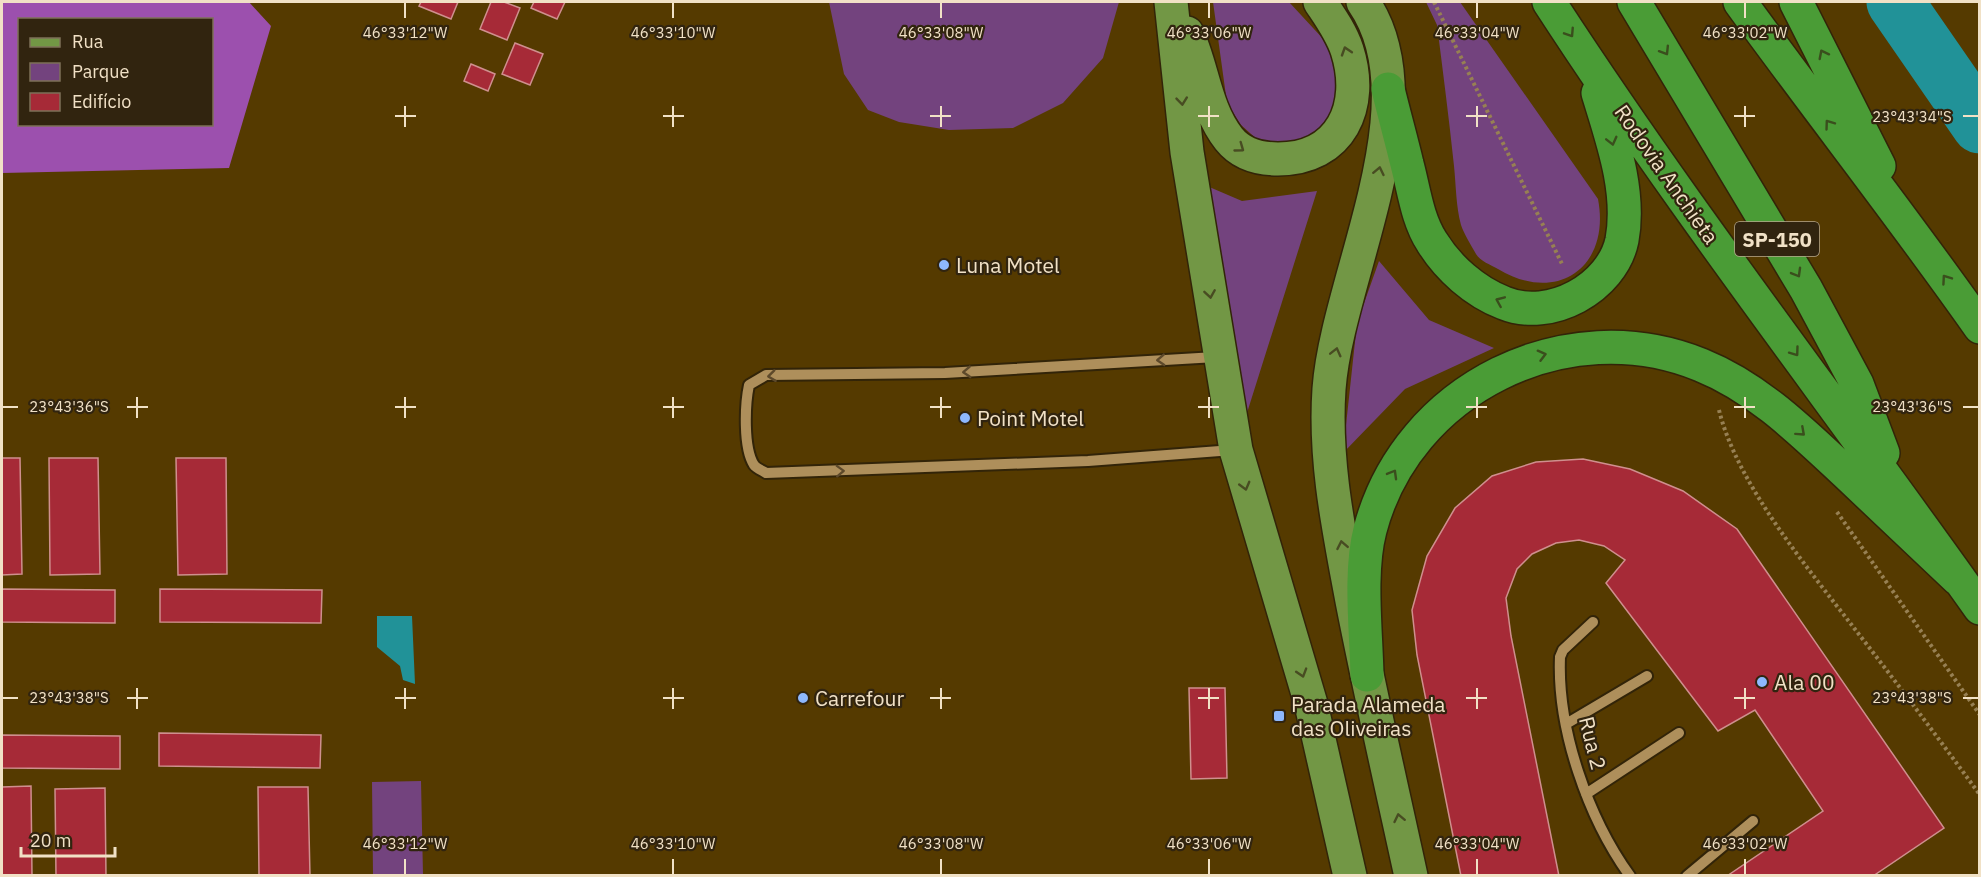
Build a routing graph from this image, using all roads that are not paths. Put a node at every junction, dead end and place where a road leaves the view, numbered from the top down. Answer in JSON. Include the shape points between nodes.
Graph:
{"nodes":[{"id":1,"x":1172,"y":2,"type":"edge"},
{"id":2,"x":1320,"y":2,"type":"edge"},
{"id":3,"x":1363,"y":2,"type":"edge"},
{"id":4,"x":1549,"y":2,"type":"edge"},
{"id":5,"x":1634,"y":2,"type":"edge"},
{"id":6,"x":1740,"y":2,"type":"edge"},
{"id":7,"x":1796,"y":2,"type":"edge"},
{"id":8,"x":1590,"y":65,"type":"junction"},
{"id":9,"x":1388,"y":89,"type":"junction"},
{"id":10,"x":1905,"y":219,"type":"junction"},
{"id":11,"x":1980,"y":327,"type":"edge"},
{"id":12,"x":1220,"y":357,"type":"junction"},
{"id":13,"x":1236,"y":450,"type":"junction"},
{"id":14,"x":1896,"y":489,"type":"junction"},
{"id":15,"x":1959,"y":579,"type":"junction"},
{"id":16,"x":1980,"y":608,"type":"edge"},
{"id":17,"x":1593,"y":622,"type":"dead end"},
{"id":18,"x":1367,"y":675,"type":"junction"},
{"id":19,"x":1647,"y":676,"type":"dead end"},
{"id":20,"x":1566,"y":724,"type":"junction"},
{"id":21,"x":1679,"y":733,"type":"dead end"},
{"id":22,"x":1586,"y":794,"type":"junction"},
{"id":23,"x":1753,"y":821,"type":"dead end"},
{"id":24,"x":1350,"y":876,"type":"edge"},
{"id":25,"x":1411,"y":876,"type":"edge"},
{"id":26,"x":1630,"y":876,"type":"edge"},
{"id":27,"x":1687,"y":876,"type":"edge"}],
"edges":[{"from":1,"to":2,"type":"main road","one_way":true,"via":[[1189,36],[1222,128],[1237,147],[1259,158],[1273,159],[1307,157],[1319,152],[1337,135],[1348,114],[1350,63],[1342,39]]},
{"from":1,"to":12,"type":"main road","one_way":true,"via":[[1187,152]]},
{"from":3,"to":9,"type":"main road","via":[[1382,39]]},
{"from":4,"to":8,"type":"highway","name":"Rodovia Anchieta","number":"SP-150","one_way":true},
{"from":5,"to":14,"type":"highway","name":"Rodovia Anchieta","number":"SP-150","one_way":true,"via":[[1806,288],[1857,384]]},
{"from":10,"to":6,"type":"highway","one_way":true,"via":[[1835,132]]},
{"from":10,"to":7,"type":"highway","one_way":true},
{"from":8,"to":9,"type":"highway","one_way":true,"via":[[1622,183],[1619,248],[1608,272],[1597,284],[1578,297],[1544,306],[1505,304],[1479,290],[1449,264],[1431,240],[1416,205]]},
{"from":8,"to":14,"type":"highway","name":"Rodovia Anchieta","number":"SP-150","one_way":true,"via":[[1693,214]]},
{"from":18,"to":9,"type":"main road","one_way":true,"via":[[1333,494],[1329,397],[1334,360],[1380,165]]},
{"from":11,"to":10,"type":"highway","one_way":true},
{"from":12,"to":13,"type":"main road"},
{"from":12,"to":13,"type":"lane","one_way":true,"via":[[945,373],[766,375],[749,385],[745,405],[747,436],[754,465],[766,473],[1088,461]]},
{"from":13,"to":24,"type":"main road","one_way":true,"via":[[1311,704]]},
{"from":14,"to":15,"type":"highway","name":"Rodovia Anchieta","number":"SP-150"},
{"from":15,"to":16,"type":"highway","name":"Rodovia Anchieta","number":"SP-150"},
{"from":18,"to":15,"type":"highway","one_way":true,"via":[[1369,531],[1387,485],[1420,435],[1467,393],[1508,368],[1553,352],[1602,347],[1649,350],[1701,365],[1749,390],[1801,432]]},
{"from":17,"to":20,"type":"lane","name":"Rua 2","via":[[1560,657]]},
{"from":25,"to":18,"type":"main road","one_way":true},
{"from":19,"to":20,"type":"lane"},
{"from":20,"to":22,"type":"lane","name":"Rua 2"},
{"from":21,"to":22,"type":"lane"},
{"from":22,"to":26,"type":"lane","name":"Rua 2","via":[[1612,852]]},
{"from":23,"to":27,"type":"lane"}]}
